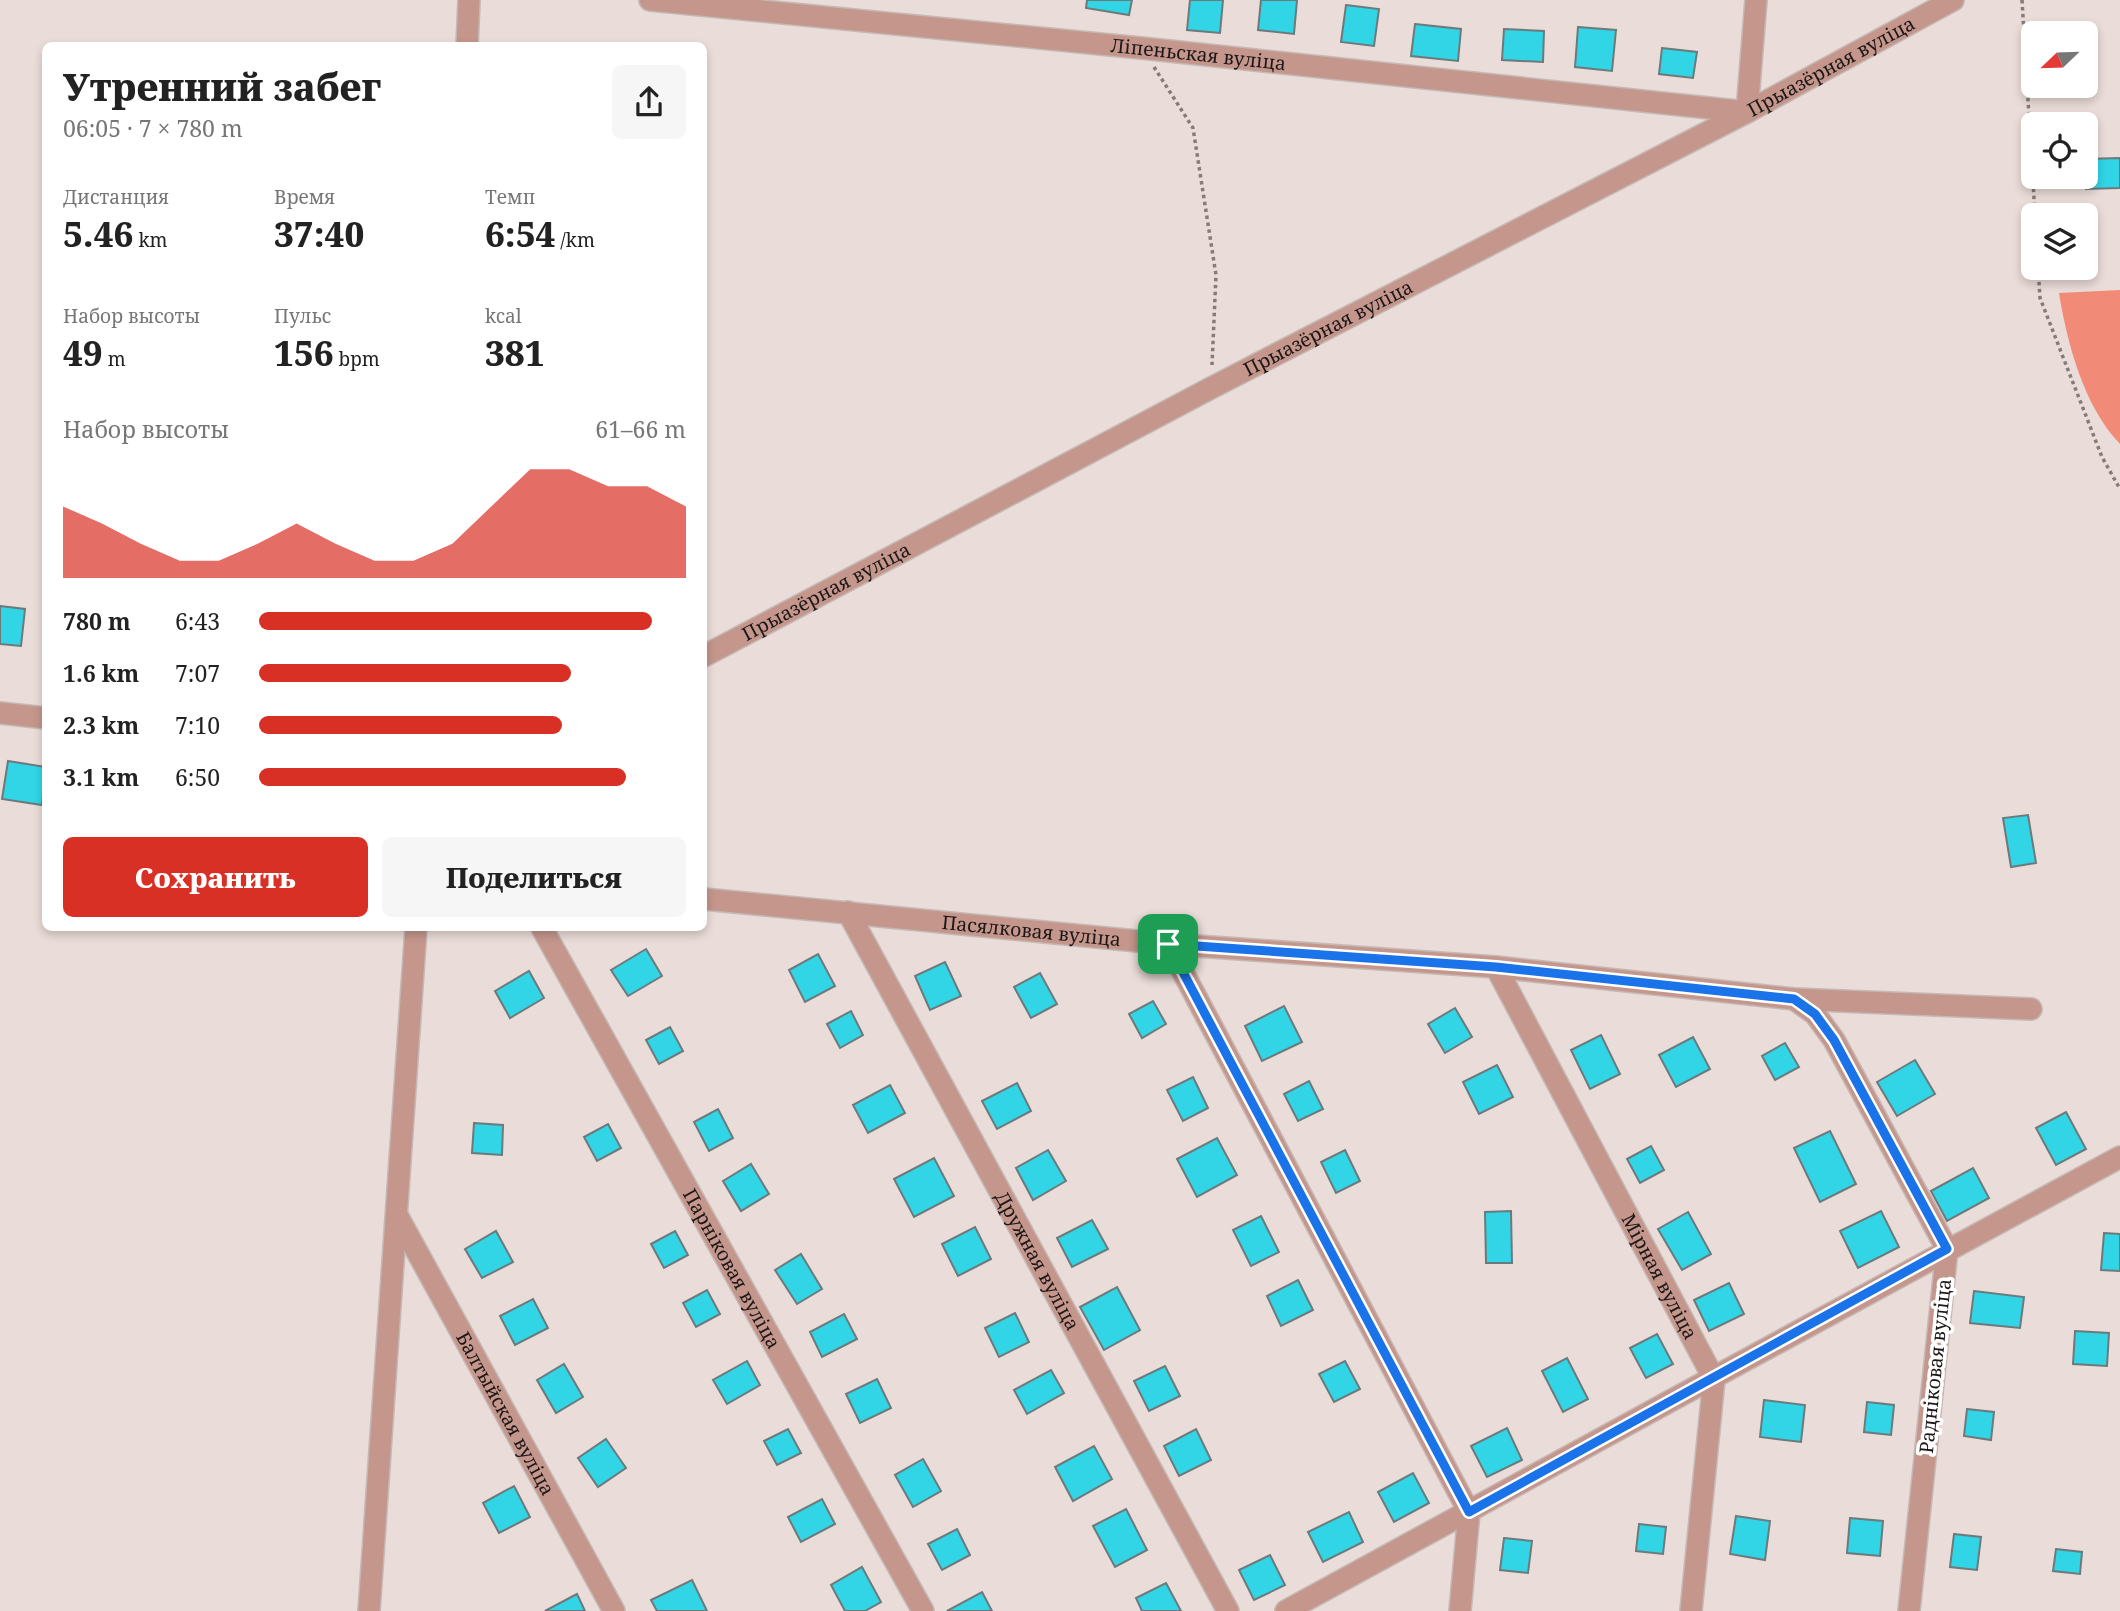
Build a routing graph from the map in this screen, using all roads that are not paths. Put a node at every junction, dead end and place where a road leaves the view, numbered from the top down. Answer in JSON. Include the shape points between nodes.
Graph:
{"nodes":[{"id":1,"x":469,"y":0,"type":"edge"},
{"id":2,"x":650,"y":0,"type":"edge"},
{"id":3,"x":1756,"y":0,"type":"edge"},
{"id":4,"x":1953,"y":0,"type":"edge"},
{"id":5,"x":467,"y":42,"type":"edge"},
{"id":6,"x":1747,"y":112,"type":"junction"},
{"id":7,"x":707,"y":654,"type":"edge"},
{"id":8,"x":0,"y":713,"type":"edge"},
{"id":9,"x":42,"y":718,"type":"edge"},
{"id":10,"x":707,"y":899,"type":"edge"},
{"id":11,"x":848,"y":912,"type":"junction"},
{"id":12,"x":416,"y":931,"type":"edge"},
{"id":13,"x":544,"y":931,"type":"edge"},
{"id":14,"x":1168,"y":944,"type":"junction"},
{"id":15,"x":1496,"y":967,"type":"junction"},
{"id":16,"x":1794,"y":999,"type":"junction"},
{"id":17,"x":2031,"y":1009,"type":"dead end"},
{"id":18,"x":2120,"y":1157,"type":"edge"},
{"id":19,"x":397,"y":1216,"type":"junction"},
{"id":20,"x":1947,"y":1249,"type":"junction"},
{"id":21,"x":1714,"y":1379,"type":"junction"},
{"id":22,"x":1469,"y":1512,"type":"junction"},
{"id":23,"x":369,"y":1611,"type":"edge"},
{"id":24,"x":614,"y":1611,"type":"edge"},
{"id":25,"x":923,"y":1611,"type":"edge"},
{"id":26,"x":1228,"y":1611,"type":"edge"},
{"id":27,"x":1286,"y":1611,"type":"edge"},
{"id":28,"x":1460,"y":1611,"type":"edge"},
{"id":29,"x":1691,"y":1611,"type":"edge"},
{"id":30,"x":1909,"y":1611,"type":"edge"}],
"edges":[{"from":1,"to":5,"type":"street"},
{"from":2,"to":6,"type":"street","name":"Ліпеньская вуліца"},
{"from":3,"to":6,"type":"street"},
{"from":4,"to":6,"type":"street","name":"Прыазёрная вуліца"},
{"from":6,"to":7,"type":"street","name":"Прыазёрная вуліца"},
{"from":8,"to":9,"type":"street"},
{"from":10,"to":11,"type":"street","name":"Пасялковая вуліца"},
{"from":11,"to":14,"type":"street","name":"Пасялковая вуліца"},
{"from":11,"to":26,"type":"street","name":"Дружная вуліца"},
{"from":12,"to":19,"type":"street"},
{"from":13,"to":25,"type":"street","name":"Парніковая вуліца"},
{"from":14,"to":15,"type":"street","name":"Пасялковая вуліца"},
{"from":14,"to":22,"type":"street"},
{"from":15,"to":16,"type":"street","name":"Пасялковая вуліца"},
{"from":15,"to":21,"type":"street","name":"Мірная вуліца"},
{"from":16,"to":17,"type":"street","name":"Пасялковая вуліца"},
{"from":16,"to":20,"type":"street","via":[[1815,1014],[1834,1040]]},
{"from":18,"to":20,"type":"street"},
{"from":19,"to":23,"type":"street"},
{"from":19,"to":24,"type":"street","name":"Балтыйская вуліца"},
{"from":20,"to":21,"type":"street"},
{"from":20,"to":30,"type":"street","name":"Радніковая вуліца"},
{"from":21,"to":22,"type":"street"},
{"from":21,"to":29,"type":"street"},
{"from":22,"to":27,"type":"street"},
{"from":22,"to":28,"type":"street"}]}
